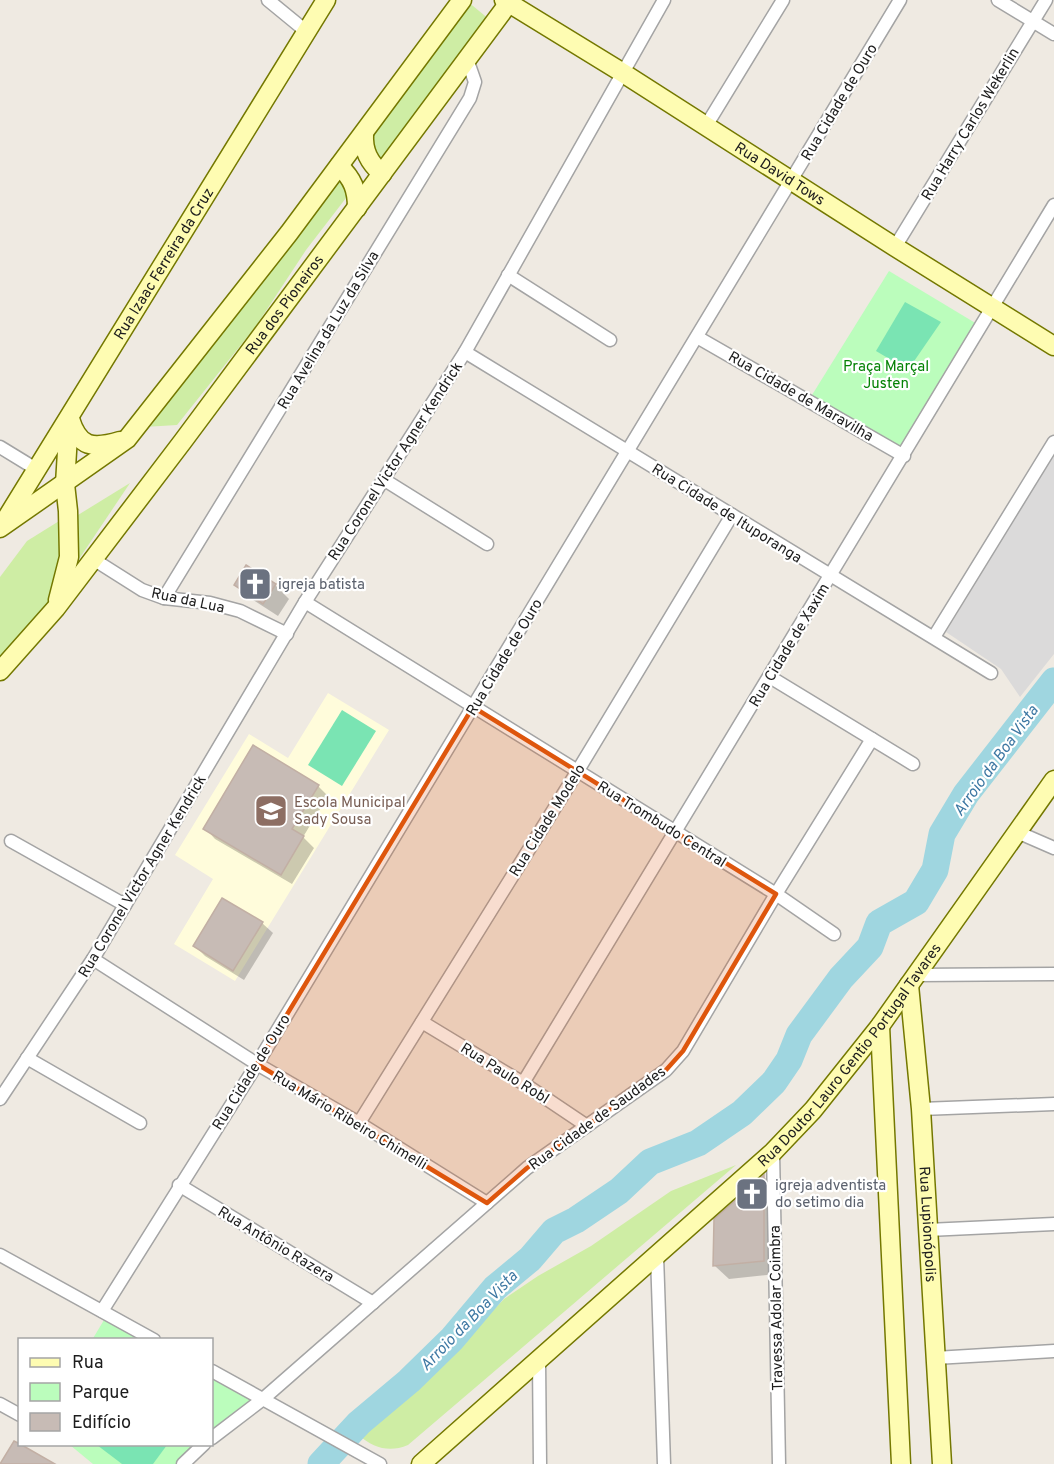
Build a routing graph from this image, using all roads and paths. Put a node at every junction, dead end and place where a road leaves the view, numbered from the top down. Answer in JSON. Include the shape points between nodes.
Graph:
{"nodes":[{"id":1,"x":268,"y":0,"type":"edge"},
{"id":2,"x":326,"y":0,"type":"edge"},
{"id":3,"x":462,"y":0,"type":"edge"},
{"id":4,"x":664,"y":0,"type":"edge"},
{"id":5,"x":783,"y":0,"type":"edge"},
{"id":6,"x":900,"y":0,"type":"edge"},
{"id":7,"x":998,"y":0,"type":"edge"},
{"id":8,"x":1046,"y":0,"type":"edge"},
{"id":9,"x":508,"y":1,"type":"edge"},
{"id":10,"x":1033,"y":21,"type":"junction"},
{"id":11,"x":307,"y":32,"type":"junction"},
{"id":12,"x":1054,"y":34,"type":"edge"},
{"id":13,"x":467,"y":59,"type":"junction"},
{"id":14,"x":622,"y":73,"type":"junction"},
{"id":15,"x":706,"y":126,"type":"junction"},
{"id":16,"x":364,"y":134,"type":"junction"},
{"id":17,"x":339,"y":166,"type":"junction"},
{"id":18,"x":382,"y":174,"type":"junction"},
{"id":19,"x":792,"y":181,"type":"junction"},
{"id":20,"x":1054,"y":206,"type":"edge"},
{"id":21,"x":357,"y":208,"type":"junction"},
{"id":22,"x":895,"y":248,"type":"junction"},
{"id":23,"x":508,"y":275,"type":"junction"},
{"id":24,"x":993,"y":309,"type":"junction"},
{"id":25,"x":698,"y":337,"type":"junction"},
{"id":26,"x":610,"y":340,"type":"dead end"},
{"id":27,"x":1054,"y":346,"type":"edge"},
{"id":28,"x":465,"y":352,"type":"junction"},
{"id":29,"x":69,"y":415,"type":"junction"},
{"id":30,"x":127,"y":439,"type":"junction"},
{"id":31,"x":1054,"y":442,"type":"edge"},
{"id":32,"x":0,"y":447,"type":"edge"},
{"id":33,"x":628,"y":451,"type":"junction"},
{"id":34,"x":904,"y":456,"type":"junction"},
{"id":35,"x":36,"y":469,"type":"junction"},
{"id":36,"x":383,"y":479,"type":"junction"},
{"id":37,"x":65,"y":484,"type":"junction"},
{"id":38,"x":732,"y":515,"type":"junction"},
{"id":39,"x":0,"y":528,"type":"edge"},
{"id":40,"x":488,"y":544,"type":"dead end"},
{"id":41,"x":93,"y":560,"type":"junction"},
{"id":42,"x":830,"y":577,"type":"junction"},
{"id":43,"x":164,"y":598,"type":"junction"},
{"id":44,"x":305,"y":602,"type":"junction"},
{"id":45,"x":56,"y":608,"type":"junction"},
{"id":46,"x":287,"y":634,"type":"junction"},
{"id":47,"x":934,"y":638,"type":"junction"},
{"id":48,"x":0,"y":671,"type":"edge"},
{"id":49,"x":991,"y":673,"type":"dead end"},
{"id":50,"x":770,"y":676,"type":"junction"},
{"id":51,"x":473,"y":707,"type":"junction"},
{"id":52,"x":872,"y":739,"type":"junction"},
{"id":53,"x":914,"y":764,"type":"dead end"},
{"id":54,"x":577,"y":772,"type":"junction"},
{"id":55,"x":1054,"y":780,"type":"edge"},
{"id":56,"x":1017,"y":832,"type":"junction"},
{"id":57,"x":675,"y":833,"type":"junction"},
{"id":58,"x":11,"y":841,"type":"dead end"},
{"id":59,"x":1054,"y":848,"type":"edge"},
{"id":60,"x":776,"y":894,"type":"junction"},
{"id":61,"x":125,"y":905,"type":"junction"},
{"id":62,"x":834,"y":934,"type":"dead end"},
{"id":63,"x":93,"y":959,"type":"junction"},
{"id":64,"x":1054,"y":974,"type":"edge"},
{"id":65,"x":912,"y":980,"type":"junction"},
{"id":66,"x":422,"y":1022,"type":"junction"},
{"id":67,"x":880,"y":1026,"type":"junction"},
{"id":68,"x":27,"y":1058,"type":"junction"},
{"id":69,"x":257,"y":1064,"type":"junction"},
{"id":70,"x":523,"y":1083,"type":"junction"},
{"id":71,"x":0,"y":1099,"type":"edge"},
{"id":72,"x":1054,"y":1104,"type":"edge"},
{"id":73,"x":921,"y":1109,"type":"junction"},
{"id":74,"x":140,"y":1123,"type":"dead end"},
{"id":75,"x":359,"y":1123,"type":"junction"},
{"id":76,"x":587,"y":1126,"type":"junction"},
{"id":77,"x":773,"y":1152,"type":"junction"},
{"id":78,"x":179,"y":1185,"type":"junction"},
{"id":79,"x":487,"y":1203,"type":"junction"},
{"id":80,"x":1054,"y":1224,"type":"edge"},
{"id":81,"x":928,"y":1230,"type":"junction"},
{"id":82,"x":0,"y":1255,"type":"edge"},
{"id":83,"x":657,"y":1255,"type":"junction"},
{"id":84,"x":373,"y":1303,"type":"junction"},
{"id":85,"x":102,"y":1311,"type":"junction"},
{"id":86,"x":150,"y":1338,"type":"edge"},
{"id":87,"x":1054,"y":1351,"type":"edge"},
{"id":88,"x":935,"y":1358,"type":"junction"},
{"id":89,"x":539,"y":1360,"type":"junction"},
{"id":90,"x":213,"y":1372,"type":"edge"},
{"id":91,"x":263,"y":1399,"type":"junction"},
{"id":92,"x":0,"y":1404,"type":"edge"},
{"id":93,"x":18,"y":1414,"type":"edge"},
{"id":94,"x":213,"y":1437,"type":"edge"},
{"id":95,"x":202,"y":1446,"type":"edge"},
{"id":96,"x":183,"y":1464,"type":"edge"},
{"id":97,"x":380,"y":1464,"type":"edge"},
{"id":98,"x":421,"y":1464,"type":"edge"},
{"id":99,"x":540,"y":1464,"type":"edge"},
{"id":100,"x":664,"y":1464,"type":"edge"},
{"id":101,"x":779,"y":1464,"type":"edge"},
{"id":102,"x":901,"y":1464,"type":"edge"},
{"id":103,"x":942,"y":1464,"type":"edge"}],
"edges":[{"from":1,"to":11,"type":"street"},
{"from":2,"to":11,"type":"main road","name":"Rua Izaac Ferreira da Cruz"},
{"from":3,"to":16,"type":"main road"},
{"from":4,"to":14,"type":"street","name":"Rua Coronel Victor Agner Kendrick"},
{"from":5,"to":15,"type":"street"},
{"from":6,"to":19,"type":"street","name":"Rua Cidade de Ouro"},
{"from":7,"to":10,"type":"street"},
{"from":8,"to":10,"type":"street","name":"Rua Harry Carlos Wekerlin"},
{"from":9,"to":13,"type":"main road","name":"Rua dos Pioneiros"},
{"from":9,"to":14,"type":"main road","name":"Rua David Tows"},
{"from":10,"to":12,"type":"street"},
{"from":10,"to":22,"type":"street","name":"Rua Harry Carlos Wekerlin"},
{"from":11,"to":29,"type":"main road","name":"Rua Izaac Ferreira da Cruz"},
{"from":13,"to":18,"type":"main road","name":"Rua dos Pioneiros"},
{"from":13,"to":43,"type":"street","name":"Rua Avelina da Luz da Silva","via":[[475,82],[470,98]]},
{"from":14,"to":15,"type":"main road","name":"Rua David Tows"},
{"from":14,"to":23,"type":"street","name":"Rua Coronel Victor Agner Kendrick"},
{"from":15,"to":19,"type":"main road","name":"Rua David Tows"},
{"from":16,"to":17,"type":"main road"},
{"from":16,"to":18,"type":"main road","via":[[367,156]]},
{"from":17,"to":21,"type":"main road","via":[[354,185]]},
{"from":17,"to":30,"type":"main road"},
{"from":18,"to":21,"type":"main road","name":"Rua dos Pioneiros"},
{"from":19,"to":22,"type":"main road","name":"Rua David Tows"},
{"from":19,"to":25,"type":"street","name":"Rua Cidade de Ouro"},
{"from":20,"to":24,"type":"street","name":"Rua Cidade de Xaxim"},
{"from":21,"to":41,"type":"main road","name":"Rua dos Pioneiros"},
{"from":22,"to":24,"type":"main road","name":"Rua David Tows"},
{"from":23,"to":26,"type":"street"},
{"from":23,"to":28,"type":"street","name":"Rua Coronel Victor Agner Kendrick"},
{"from":24,"to":27,"type":"main road","name":"Rua David Tows"},
{"from":24,"to":34,"type":"street","name":"Rua Cidade de Xaxim"},
{"from":25,"to":33,"type":"street","name":"Rua Cidade de Ouro"},
{"from":25,"to":34,"type":"street","name":"Rua Cidade de Maravilha"},
{"from":28,"to":33,"type":"street","name":"Rua Cidade de Ituporanga"},
{"from":28,"to":36,"type":"street","name":"Rua Coronel Victor Agner Kendrick"},
{"from":29,"to":30,"type":"main road","via":[[82,442],[105,446]]},
{"from":29,"to":35,"type":"main road","name":"Rua Izaac Ferreira da Cruz"},
{"from":29,"to":37,"type":"main road"},
{"from":30,"to":37,"type":"main road"},
{"from":31,"to":47,"type":"street"},
{"from":32,"to":35,"type":"street"},
{"from":33,"to":38,"type":"street","name":"Rua Cidade de Ituporanga"},
{"from":33,"to":51,"type":"street","name":"Rua Cidade de Ouro"},
{"from":34,"to":42,"type":"street","name":"Rua Cidade de Xaxim"},
{"from":35,"to":39,"type":"main road","name":"Rua Izaac Ferreira da Cruz"},
{"from":36,"to":40,"type":"street"},
{"from":36,"to":44,"type":"street","name":"Rua Coronel Victor Agner Kendrick"},
{"from":37,"to":39,"type":"main road"},
{"from":37,"to":45,"type":"main road","via":[[69,557]]},
{"from":38,"to":42,"type":"street","name":"Rua Cidade de Ituporanga"},
{"from":38,"to":54,"type":"street","name":"Rua Cidade Modelo"},
{"from":41,"to":43,"type":"street","name":"Rua da Lua","via":[[142,590]]},
{"from":41,"to":45,"type":"main road","name":"Rua dos Pioneiros"},
{"from":42,"to":47,"type":"street","name":"Rua Cidade de Ituporanga"},
{"from":42,"to":50,"type":"street","name":"Rua Cidade de Xaxim"},
{"from":43,"to":46,"type":"street","name":"Rua da Lua","via":[[240,611]]},
{"from":44,"to":46,"type":"street","name":"Rua Coronel Victor Agner Kendrick"},
{"from":44,"to":51,"type":"street","name":"Rua Trombudo Central"},
{"from":45,"to":48,"type":"main road"},
{"from":46,"to":61,"type":"street","name":"Rua Coronel Victor Agner Kendrick"},
{"from":47,"to":49,"type":"street","name":"Rua Cidade de Ituporanga"},
{"from":50,"to":52,"type":"street"},
{"from":50,"to":57,"type":"street","name":"Rua Cidade de Xaxim"},
{"from":51,"to":54,"type":"street","name":"Rua Trombudo Central"},
{"from":51,"to":69,"type":"street","name":"Rua Cidade de Ouro"},
{"from":52,"to":53,"type":"street"},
{"from":52,"to":60,"type":"street","name":"Rua Cidade de Saudades"},
{"from":54,"to":57,"type":"street","name":"Rua Trombudo Central"},
{"from":54,"to":66,"type":"street","name":"Rua Cidade Modelo"},
{"from":55,"to":56,"type":"main road","name":"Rua Doutor Lauro Gentio Portugal Tavares"},
{"from":56,"to":59,"type":"street"},
{"from":56,"to":65,"type":"main road","name":"Rua Doutor Lauro Gentio Portugal Tavares"},
{"from":57,"to":60,"type":"street","name":"Rua Trombudo Central"},
{"from":57,"to":70,"type":"street","name":"Rua Cidade de Xaxim"},
{"from":58,"to":61,"type":"street"},
{"from":60,"to":62,"type":"street","name":"Rua Trombudo Central"},
{"from":60,"to":76,"type":"street","name":"Rua Cidade de Saudades","via":[[683,1052],[666,1070]]},
{"from":61,"to":63,"type":"street","name":"Rua Coronel Victor Agner Kendrick"},
{"from":63,"to":68,"type":"street","name":"Rua Coronel Victor Agner Kendrick"},
{"from":63,"to":69,"type":"street","name":"Rua Mário Ribeiro Chimelli"},
{"from":64,"to":65,"type":"street"},
{"from":65,"to":67,"type":"main road","name":"Rua Doutor Lauro Gentio Portugal Tavares"},
{"from":65,"to":73,"type":"main road","name":"Rua Lupionópolis"},
{"from":66,"to":70,"type":"street","name":"Rua Paulo Robl"},
{"from":66,"to":75,"type":"street","name":"Rua Cidade Modelo"},
{"from":67,"to":77,"type":"main road","name":"Rua Doutor Lauro Gentio Portugal Tavares","via":[[813,1110]]},
{"from":67,"to":102,"type":"main road"},
{"from":68,"to":71,"type":"street","name":"Rua Coronel Victor Agner Kendrick"},
{"from":68,"to":74,"type":"street"},
{"from":69,"to":75,"type":"street","name":"Rua Mário Ribeiro Chimelli"},
{"from":69,"to":78,"type":"street","name":"Rua Cidade de Ouro"},
{"from":70,"to":76,"type":"street","name":"Rua Paulo Robl"},
{"from":72,"to":73,"type":"street"},
{"from":73,"to":81,"type":"main road","name":"Rua Lupionópolis"},
{"from":75,"to":79,"type":"street","name":"Rua Mário Ribeiro Chimelli"},
{"from":76,"to":79,"type":"street","name":"Rua Cidade de Saudades","via":[[527,1168]]},
{"from":77,"to":83,"type":"main road","name":"Rua Doutor Lauro Gentio Portugal Tavares"},
{"from":77,"to":101,"type":"street","name":"Travessa Adolar Coimbra"},
{"from":78,"to":84,"type":"street","name":"Rua Antônio Razera"},
{"from":78,"to":85,"type":"street","name":"Rua Cidade de Ouro"},
{"from":79,"to":84,"type":"street","name":"Rua Cidade de Saudades"},
{"from":80,"to":81,"type":"street"},
{"from":81,"to":88,"type":"main road","name":"Rua Lupionópolis"},
{"from":82,"to":85,"type":"street"},
{"from":83,"to":89,"type":"main road","name":"Rua Doutor Lauro Gentio Portugal Tavares"},
{"from":83,"to":100,"type":"street"},
{"from":84,"to":91,"type":"street","name":"Rua Cidade de Saudades"},
{"from":85,"to":86,"type":"street"},
{"from":87,"to":88,"type":"street"},
{"from":88,"to":103,"type":"main road","name":"Rua Lupionópolis"},
{"from":89,"to":98,"type":"main road","name":"Rua Doutor Lauro Gentio Portugal Tavares"},
{"from":89,"to":99,"type":"street"},
{"from":90,"to":91,"type":"street"},
{"from":91,"to":94,"type":"street","name":"Rua Cidade de Saudades"},
{"from":91,"to":97,"type":"street"},
{"from":92,"to":93,"type":"street"},
{"from":95,"to":96,"type":"street"}]}
